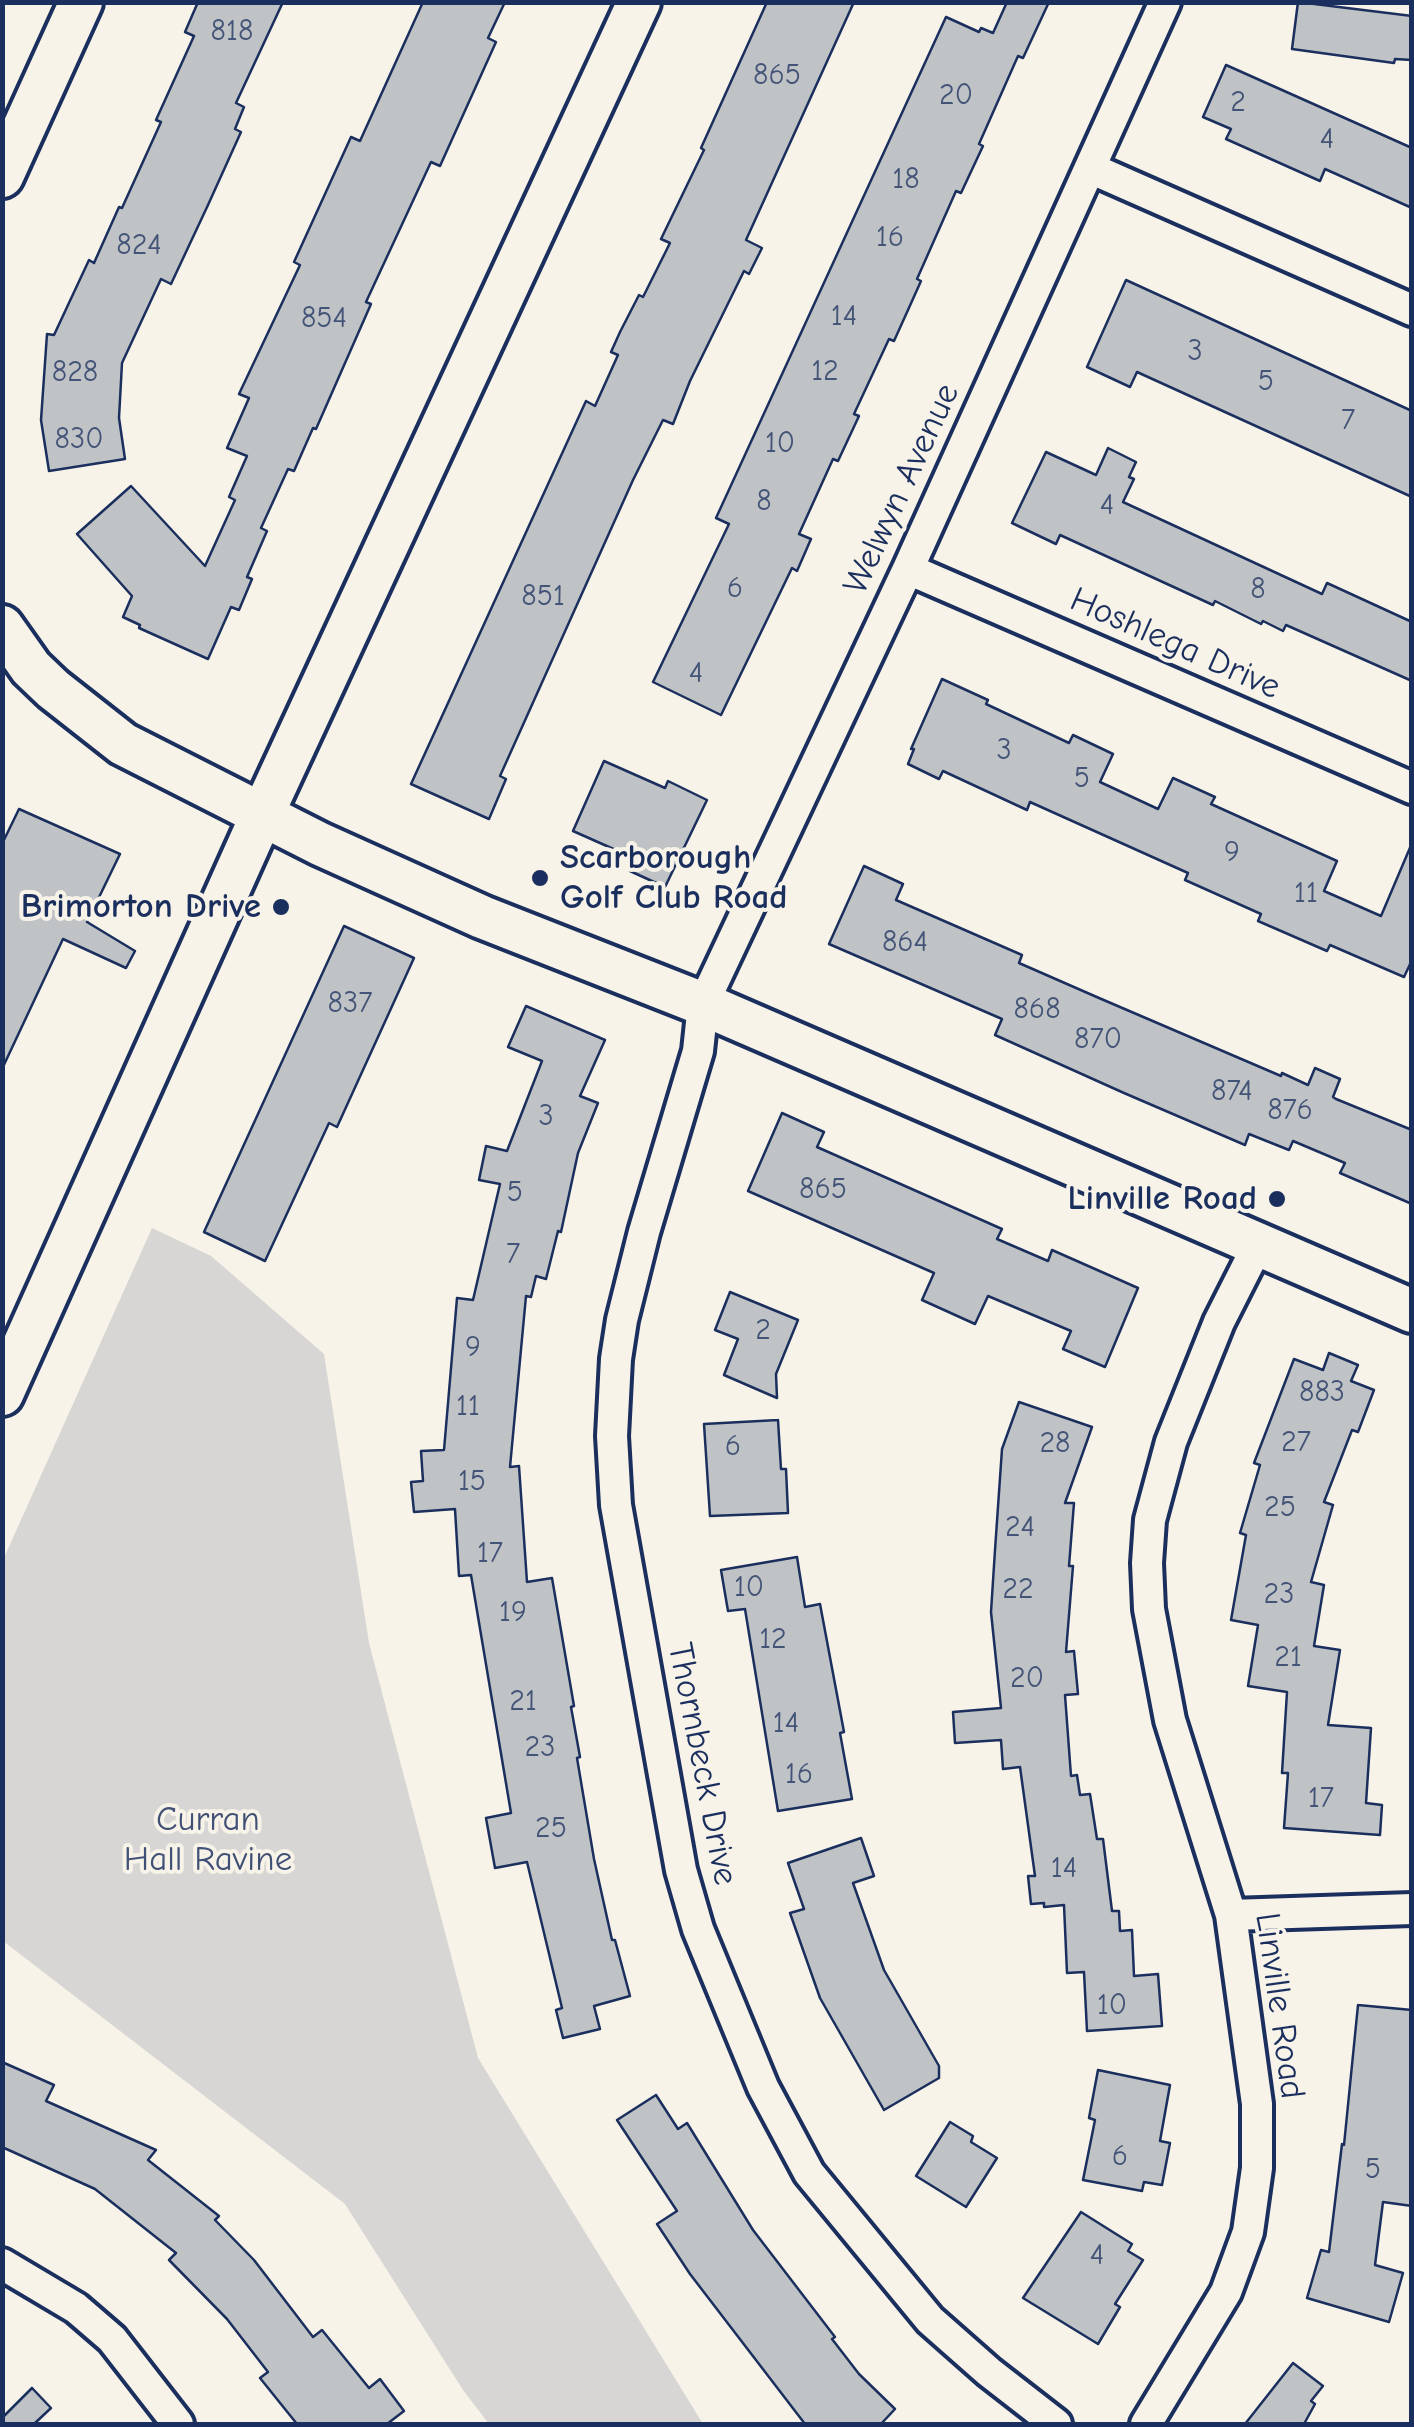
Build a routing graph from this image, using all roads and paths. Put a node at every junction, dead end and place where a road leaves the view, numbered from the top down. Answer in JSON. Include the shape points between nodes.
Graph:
{"nodes":[{"id":1,"x":81,"y":2,"type":"edge"},
{"id":2,"x":639,"y":2,"type":"edge"},
{"id":3,"x":1165,"y":2,"type":"edge"},
{"id":4,"x":8,"y":153,"type":"edge"},
{"id":5,"x":1090,"y":168,"type":"junction"},
{"id":6,"x":1412,"y":310,"type":"edge"},
{"id":7,"x":908,"y":569,"type":"junction"},
{"id":8,"x":2,"y":627,"type":"edge"},
{"id":9,"x":1412,"y":788,"type":"edge"},
{"id":10,"x":262,"y":815,"type":"junction"},
{"id":11,"x":703,"y":1004,"type":"junction"},
{"id":12,"x":1259,"y":1243,"type":"junction"},
{"id":13,"x":1412,"y":1311,"type":"edge"},
{"id":14,"x":2,"y":1394,"type":"edge"},
{"id":15,"x":1412,"y":1910,"type":"edge"},
{"id":16,"x":1231,"y":1914,"type":"junction"},
{"id":17,"x":2,"y":2264,"type":"edge"},
{"id":18,"x":178,"y":2424,"type":"edge"},
{"id":19,"x":1056,"y":2424,"type":"edge"},
{"id":20,"x":1146,"y":2424,"type":"edge"}],
"edges":[{"from":1,"to":4,"type":"street"},
{"from":2,"to":10,"type":"street"},
{"from":3,"to":5,"type":"street","name":"Welwyn Avenue"},
{"from":5,"to":6,"type":"street"},
{"from":5,"to":7,"type":"street","name":"Welwyn Avenue"},
{"from":7,"to":9,"type":"street","name":"Hoshlega Drive"},
{"from":7,"to":11,"type":"street","name":"Welwyn Avenue"},
{"from":8,"to":10,"type":"street","via":[[78,712],[123,744]]},
{"from":10,"to":11,"type":"street","via":[[482,917]]},
{"from":10,"to":14,"type":"street"},
{"from":11,"to":12,"type":"street"},
{"from":11,"to":19,"type":"street","name":"Thornbeck Drive","via":[[698,1050],[622,1320],[612,1436],[616,1504],[681,1870],[724,1998],[809,2172],[930,2320]]},
{"from":12,"to":13,"type":"street"},
{"from":12,"to":16,"type":"street","name":"Linville Road","via":[[1171,1442],[1150,1520],[1147,1563],[1170,1720]]},
{"from":15,"to":16,"type":"street"},
{"from":16,"to":20,"type":"street","name":"Linville Road","via":[[1257,2104],[1254,2201],[1226,2292]]},
{"from":17,"to":18,"type":"street","via":[[100,2329]]}]}
